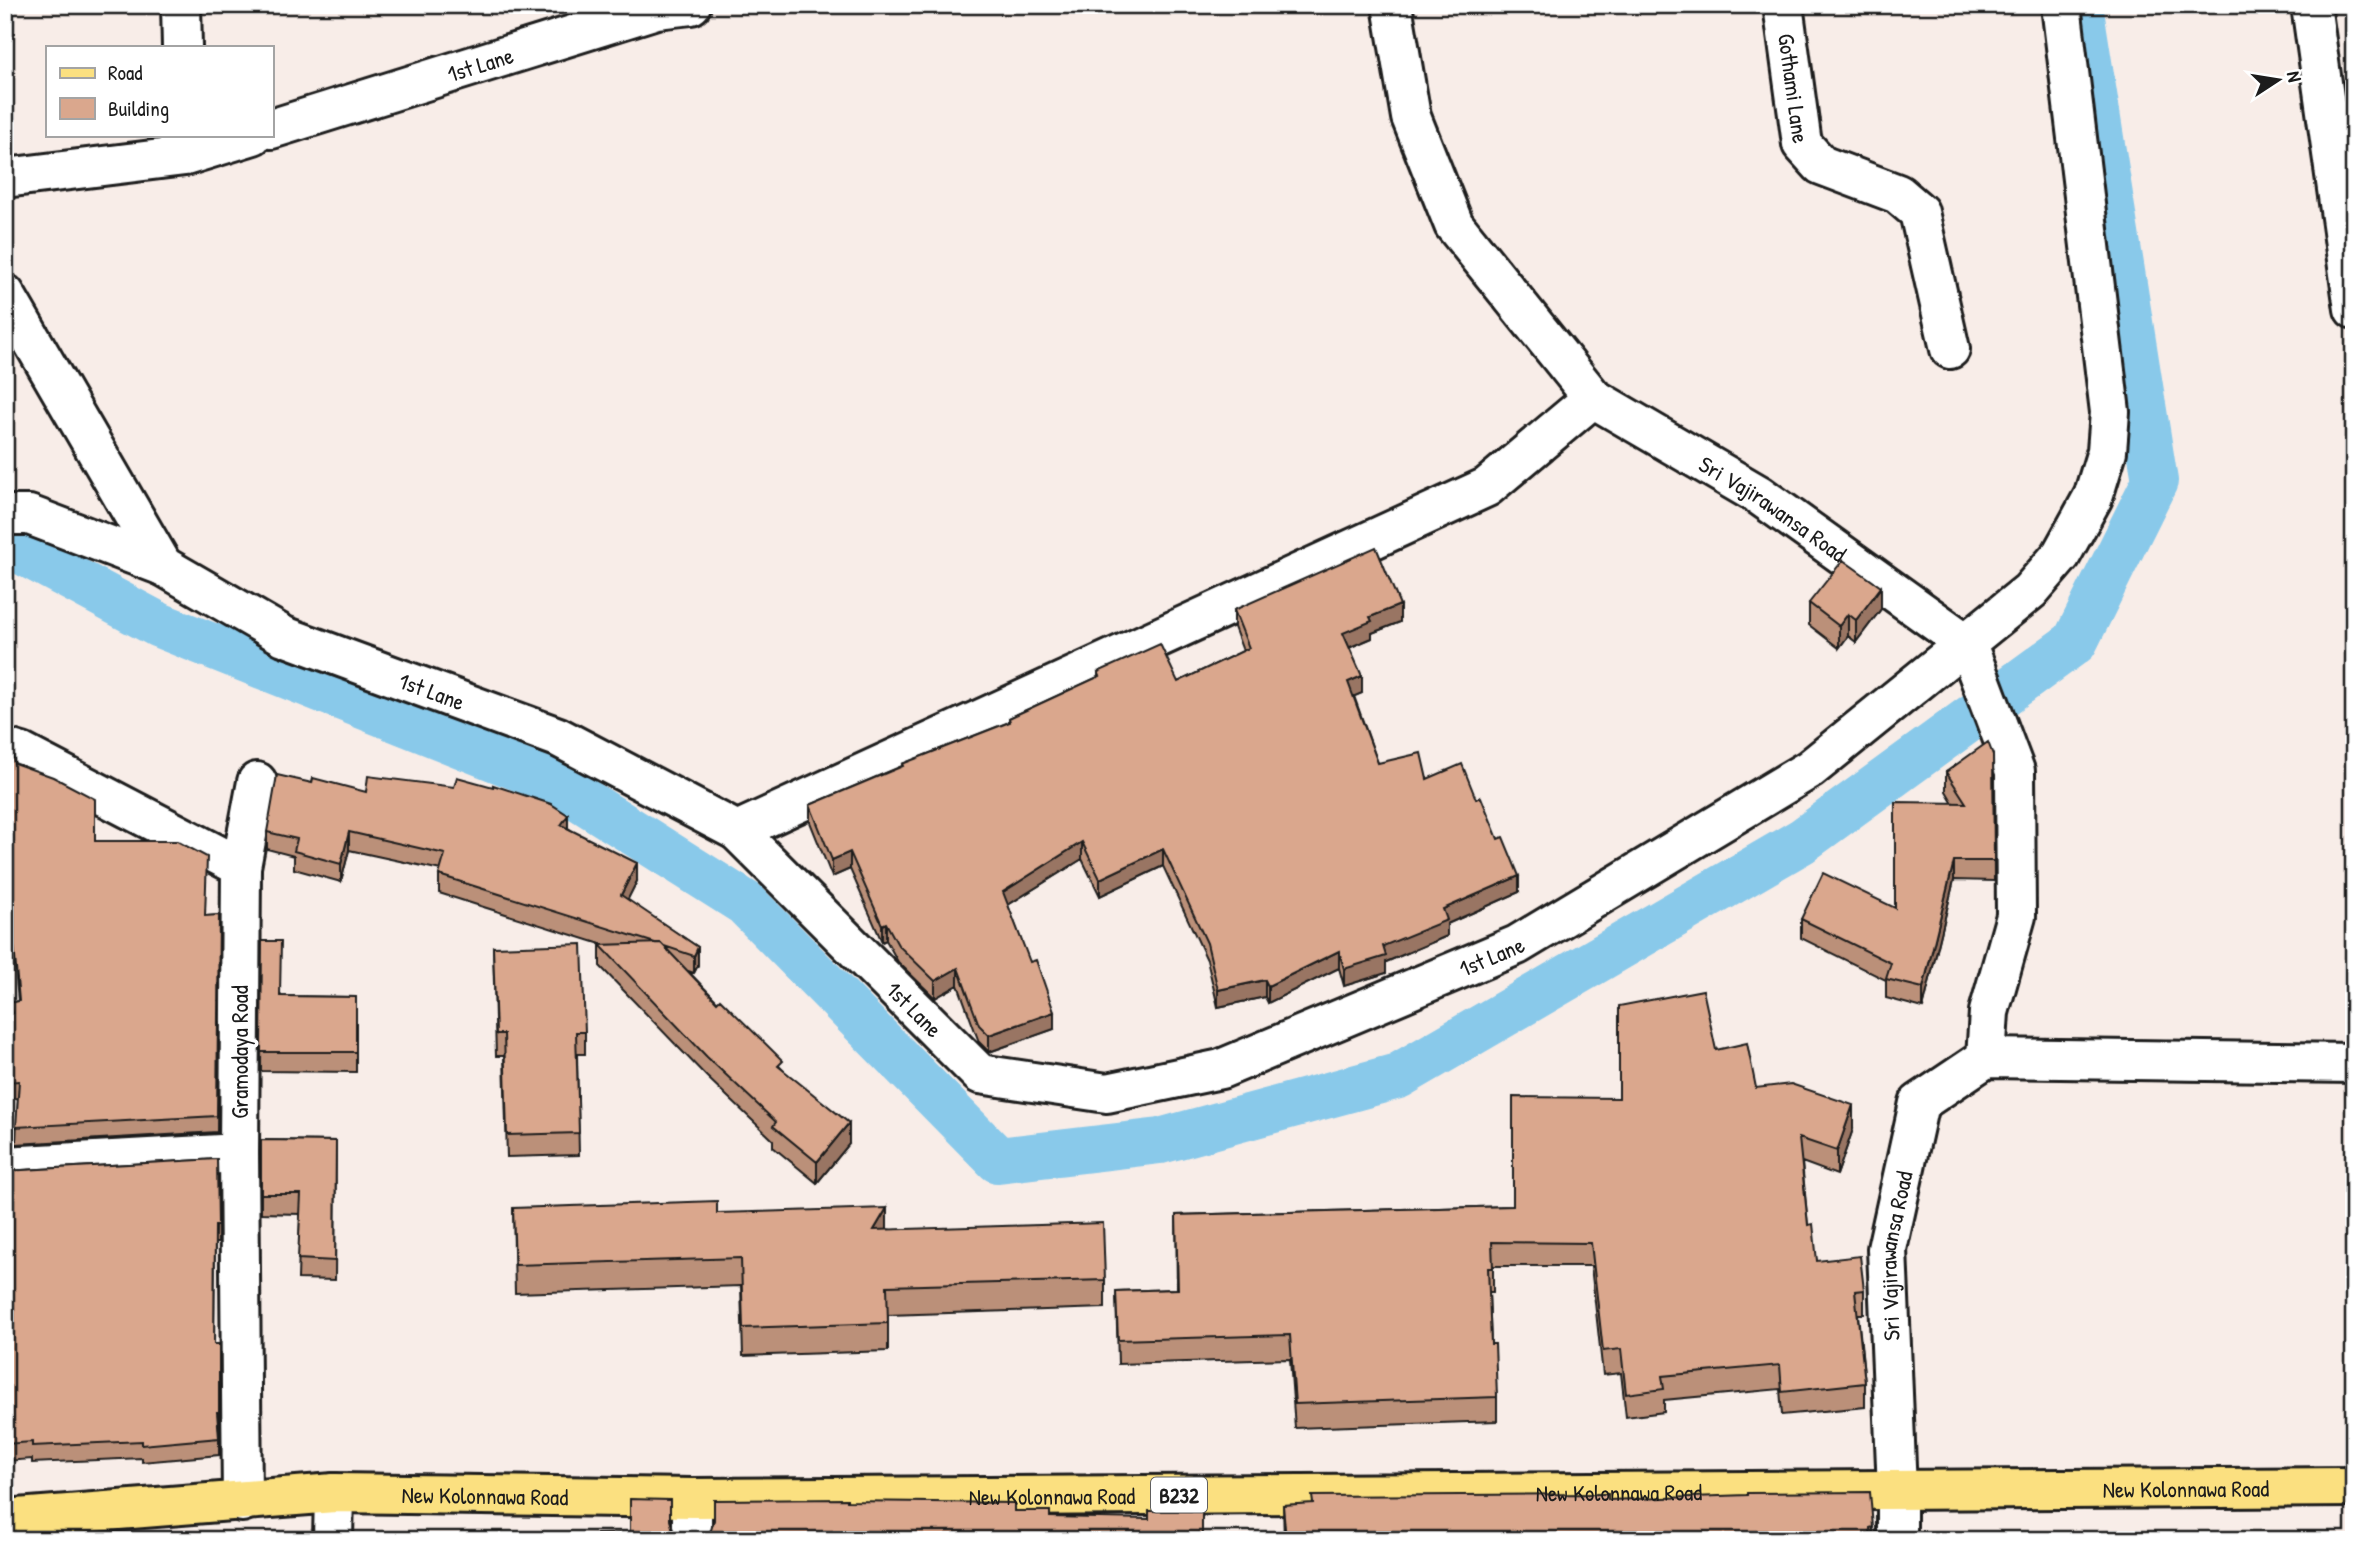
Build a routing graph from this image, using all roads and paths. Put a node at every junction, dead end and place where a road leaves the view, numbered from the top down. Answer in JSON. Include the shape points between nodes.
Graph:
{"nodes":[{"id":1,"x":181,"y":5,"type":"edge"},
{"id":2,"x":1392,"y":5,"type":"edge"},
{"id":3,"x":1783,"y":5,"type":"edge"},
{"id":4,"x":2061,"y":5,"type":"edge"},
{"id":5,"x":2311,"y":5,"type":"edge"},
{"id":6,"x":668,"y":7,"type":"edge"},
{"id":7,"x":182,"y":46,"type":"edge"},
{"id":8,"x":273,"y":128,"type":"edge"},
{"id":9,"x":246,"y":136,"type":"edge"},
{"id":10,"x":185,"y":145,"type":"edge"},
{"id":11,"x":5,"y":178,"type":"edge"},
{"id":12,"x":5,"y":294,"type":"edge"},
{"id":13,"x":2354,"y":309,"type":"edge"},
{"id":14,"x":1950,"y":349,"type":"dead end"},
{"id":15,"x":1593,"y":398,"type":"junction"},
{"id":16,"x":5,"y":515,"type":"edge"},
{"id":17,"x":163,"y":566,"type":"junction"},
{"id":18,"x":1967,"y":644,"type":"junction"},
{"id":19,"x":5,"y":748,"type":"edge"},
{"id":20,"x":257,"y":782,"type":"dead end"},
{"id":21,"x":737,"y":831,"type":"junction"},
{"id":22,"x":241,"y":867,"type":"junction"},
{"id":23,"x":1986,"y":1058,"type":"junction"},
{"id":24,"x":2354,"y":1063,"type":"edge"},
{"id":25,"x":239,"y":1153,"type":"junction"},
{"id":26,"x":5,"y":1166,"type":"edge"},
{"id":27,"x":2354,"y":1487,"type":"edge"},
{"id":28,"x":1897,"y":1489,"type":"junction"},
{"id":29,"x":334,"y":1493,"type":"junction"},
{"id":30,"x":692,"y":1498,"type":"junction"},
{"id":31,"x":242,"y":1502,"type":"junction"},
{"id":32,"x":5,"y":1519,"type":"edge"},
{"id":33,"x":333,"y":1540,"type":"edge"},
{"id":34,"x":691,"y":1540,"type":"edge"},
{"id":35,"x":1897,"y":1540,"type":"edge"}],
"edges":[{"from":1,"to":7,"type":"street"},
{"from":2,"to":15,"type":"street","name":"Sri Vajirawansa Road","via":[[1410,117],[1454,225]]},
{"from":3,"to":14,"type":"street","name":"Gothami Lane","via":[[1802,144],[1821,165],[1898,194],[1919,212]]},
{"from":4,"to":18,"type":"street","name":"1st Lane","via":[[2110,412],[2107,451],[2093,497],[2061,555],[2030,591]]},
{"from":5,"to":13,"type":"street"},
{"from":6,"to":8,"type":"street","name":"1st Lane"},
{"from":9,"to":10,"type":"street"},
{"from":10,"to":11,"type":"street"},
{"from":12,"to":17,"type":"street","name":"1st Lane"},
{"from":15,"to":18,"type":"street","name":"Sri Vajirawansa Road","via":[[1759,495]]},
{"from":15,"to":21,"type":"street","via":[[1487,487]]},
{"from":16,"to":17,"type":"street","via":[[29,515]]},
{"from":17,"to":21,"type":"street","name":"1st Lane","via":[[284,636],[558,737]]},
{"from":18,"to":21,"type":"street","name":"1st Lane","via":[[1810,769],[1517,946],[1221,1069],[1107,1093],[980,1074]]},
{"from":18,"to":23,"type":"street","via":[[2015,771],[2016,916],[1989,1012]]},
{"from":19,"to":22,"type":"street"},
{"from":20,"to":22,"type":"street","name":"Gramodaya Road"},
{"from":22,"to":25,"type":"street","name":"Gramodaya Road"},
{"from":23,"to":24,"type":"street"},
{"from":23,"to":28,"type":"street","name":"Sri Vajirawansa Road","via":[[1919,1103],[1887,1249]]},
{"from":25,"to":26,"type":"street"},
{"from":25,"to":31,"type":"street","name":"Gramodaya Road"},
{"from":27,"to":28,"type":"main road","name":"New Kolonnawa Road","number":"B232"},
{"from":28,"to":30,"type":"main road","name":"New Kolonnawa Road","number":"B232"},
{"from":28,"to":35,"type":"street","name":"Sri Vajirawansa Road"},
{"from":29,"to":30,"type":"main road","name":"New Kolonnawa Road","number":"B232"},
{"from":29,"to":31,"type":"main road","name":"New Kolonnawa Road","number":"B232"},
{"from":29,"to":33,"type":"street"},
{"from":30,"to":34,"type":"street"},
{"from":31,"to":32,"type":"main road","name":"New Kolonnawa Road","number":"B232"}]}
